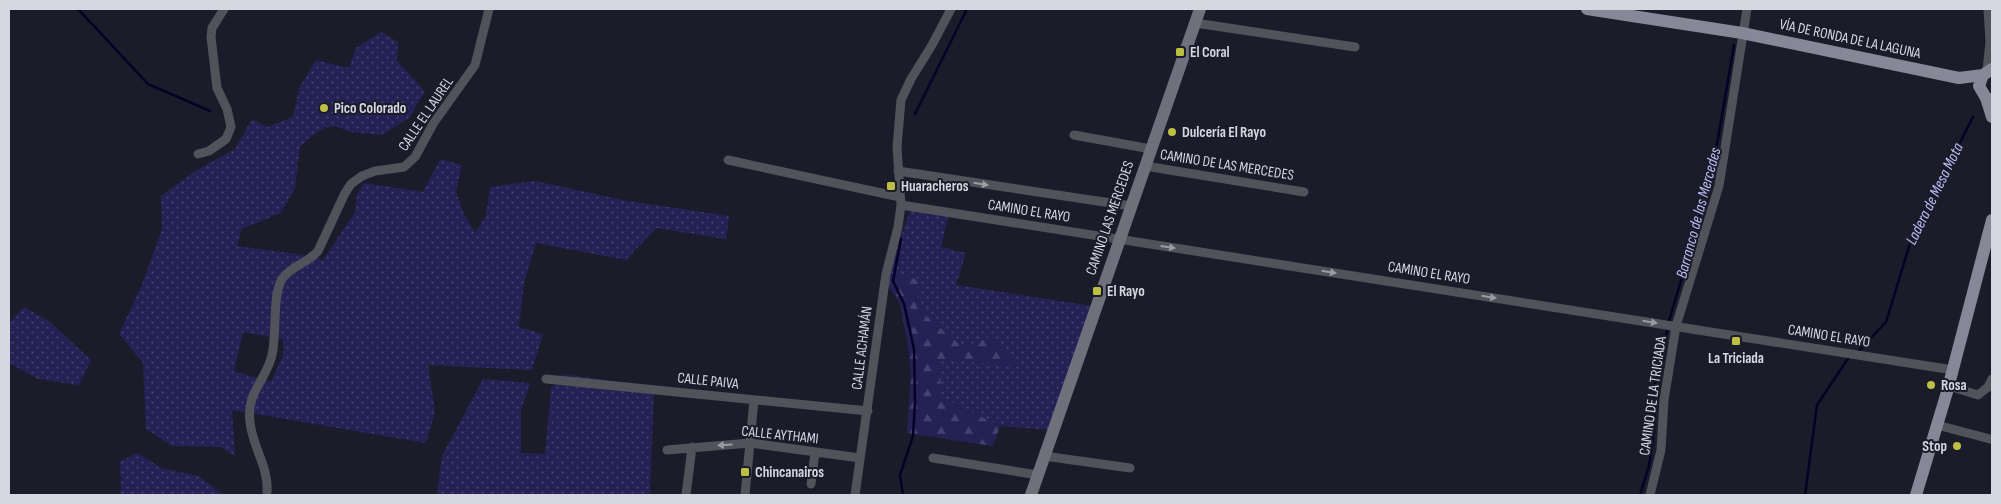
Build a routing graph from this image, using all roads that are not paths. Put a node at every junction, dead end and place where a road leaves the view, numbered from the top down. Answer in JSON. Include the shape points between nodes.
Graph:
{"nodes":[{"id":1,"x":224,"y":9,"type":"edge"},
{"id":2,"x":489,"y":9,"type":"edge"},
{"id":3,"x":951,"y":9,"type":"edge"},
{"id":4,"x":1200,"y":9,"type":"edge"},
{"id":5,"x":1586,"y":9,"type":"edge"},
{"id":6,"x":1747,"y":9,"type":"edge"},
{"id":7,"x":1989,"y":9,"type":"edge"},
{"id":8,"x":1195,"y":23,"type":"junction"},
{"id":9,"x":1742,"y":33,"type":"junction"},
{"id":10,"x":1992,"y":43,"type":"edge"},
{"id":11,"x":1355,"y":47,"type":"dead end"},
{"id":12,"x":1988,"y":71,"type":"edge"},
{"id":13,"x":1959,"y":78,"type":"junction"},
{"id":14,"x":1986,"y":96,"type":"edge"},
{"id":15,"x":1992,"y":117,"type":"edge"},
{"id":16,"x":1074,"y":135,"type":"dead end"},
{"id":17,"x":1151,"y":149,"type":"junction"},
{"id":18,"x":198,"y":154,"type":"dead end"},
{"id":19,"x":728,"y":160,"type":"dead end"},
{"id":20,"x":1145,"y":166,"type":"junction"},
{"id":21,"x":898,"y":171,"type":"junction"},
{"id":22,"x":1304,"y":192,"type":"dead end"},
{"id":23,"x":901,"y":201,"type":"junction"},
{"id":24,"x":1131,"y":206,"type":"junction"},
{"id":25,"x":1992,"y":220,"type":"edge"},
{"id":26,"x":1120,"y":240,"type":"junction"},
{"id":27,"x":1676,"y":326,"type":"junction"},
{"id":28,"x":1952,"y":370,"type":"junction"},
{"id":29,"x":546,"y":379,"type":"dead end"},
{"id":30,"x":1992,"y":379,"type":"edge"},
{"id":31,"x":1949,"y":386,"type":"junction"},
{"id":32,"x":754,"y":400,"type":"junction"},
{"id":33,"x":868,"y":411,"type":"junction"},
{"id":34,"x":1938,"y":425,"type":"junction"},
{"id":35,"x":1990,"y":439,"type":"dead end"},
{"id":36,"x":750,"y":443,"type":"junction"},
{"id":37,"x":692,"y":447,"type":"junction"},
{"id":38,"x":668,"y":450,"type":"dead end"},
{"id":39,"x":815,"y":453,"type":"junction"},
{"id":40,"x":1044,"y":456,"type":"junction"},
{"id":41,"x":860,"y":458,"type":"junction"},
{"id":42,"x":933,"y":458,"type":"dead end"},
{"id":43,"x":1130,"y":468,"type":"dead end"},
{"id":44,"x":1038,"y":474,"type":"junction"},
{"id":45,"x":812,"y":484,"type":"dead end"},
{"id":46,"x":267,"y":492,"type":"dead end"},
{"id":47,"x":686,"y":495,"type":"edge"},
{"id":48,"x":745,"y":495,"type":"edge"},
{"id":49,"x":855,"y":495,"type":"edge"},
{"id":50,"x":1030,"y":495,"type":"edge"},
{"id":51,"x":1650,"y":495,"type":"edge"},
{"id":52,"x":1916,"y":495,"type":"edge"}],
"edges":[{"from":1,"to":18,"type":"street","via":[[212,28],[211,37],[217,88],[231,127],[226,139],[209,151]]},
{"from":2,"to":46,"type":"street","name":"CALLE EL LAUREL","via":[[472,71],[433,124],[415,156],[404,167],[375,171],[355,180],[345,193],[318,252],[290,271],[280,284],[273,354],[249,407],[250,424],[268,481]]},
{"from":3,"to":21,"type":"street","name":"CALLE ACHAMÁN","via":[[902,100]]},
{"from":4,"to":8,"type":"main road","name":"CAMINO LAS MERCEDES"},
{"from":5,"to":9,"type":"main road","name":"VÍA DE RONDA DE LA LAGUNA"},
{"from":6,"to":9,"type":"street","name":"CAMINO DE LA TRICIADA"},
{"from":7,"to":10,"type":"street"},
{"from":8,"to":11,"type":"street"},
{"from":8,"to":17,"type":"main road","name":"CAMINO LAS MERCEDES"},
{"from":9,"to":13,"type":"main road","name":"VÍA DE RONDA DE LA LAGUNA"},
{"from":9,"to":27,"type":"street","name":"CAMINO DE LA TRICIADA","via":[[1719,186]]},
{"from":10,"to":12,"type":"street"},
{"from":12,"to":13,"type":"main road","name":"VÍA DE RONDA DE LA LAGUNA"},
{"from":12,"to":14,"type":"main road","via":[[1979,86]]},
{"from":13,"to":14,"type":"main road","name":"VÍA DE RONDA DE LA LAGUNA"},
{"from":14,"to":15,"type":"main road"},
{"from":16,"to":17,"type":"street"},
{"from":17,"to":20,"type":"main road","name":"CAMINO LAS MERCEDES"},
{"from":19,"to":23,"type":"street","name":"CAMINO EL RAYO"},
{"from":20,"to":22,"type":"street","name":"CAMINO DE LAS MERCEDES"},
{"from":20,"to":24,"type":"main road","name":"CAMINO LAS MERCEDES"},
{"from":21,"to":23,"type":"street","name":"CALLE ACHAMÁN"},
{"from":21,"to":24,"type":"street","one_way":true},
{"from":23,"to":26,"type":"street","name":"CAMINO EL RAYO"},
{"from":23,"to":33,"type":"street","name":"CALLE ACHAMÁN","via":[[886,274]]},
{"from":24,"to":26,"type":"main road","name":"CAMINO LAS MERCEDES"},
{"from":25,"to":28,"type":"main road"},
{"from":26,"to":27,"type":"street","name":"CAMINO EL RAYO","one_way":true},
{"from":26,"to":40,"type":"main road","name":"CAMINO LAS MERCEDES"},
{"from":27,"to":28,"type":"street","name":"CAMINO EL RAYO"},
{"from":27,"to":51,"type":"street","name":"CAMINO DE LA TRICIADA","via":[[1664,400],[1661,450]]},
{"from":28,"to":31,"type":"main road"},
{"from":29,"to":32,"type":"street","name":"CALLE PAIVA"},
{"from":30,"to":31,"type":"street","via":[[1978,395]]},
{"from":31,"to":34,"type":"main road"},
{"from":32,"to":33,"type":"street","name":"CALLE PAIVA"},
{"from":32,"to":36,"type":"street"},
{"from":33,"to":41,"type":"street","name":"CALLE ACHAMÁN"},
{"from":34,"to":35,"type":"street"},
{"from":34,"to":52,"type":"main road"},
{"from":36,"to":37,"type":"street","name":"CALLE AYTHAMI","one_way":true},
{"from":36,"to":39,"type":"street","name":"CALLE AYTHAMI"},
{"from":36,"to":48,"type":"street"},
{"from":37,"to":38,"type":"street","name":"CALLE AYTHAMI"},
{"from":37,"to":47,"type":"street"},
{"from":39,"to":41,"type":"street","name":"CALLE AYTHAMI"},
{"from":39,"to":45,"type":"street"},
{"from":40,"to":43,"type":"street"},
{"from":40,"to":44,"type":"main road","name":"CAMINO LAS MERCEDES"},
{"from":41,"to":49,"type":"street","name":"CALLE ACHAMÁN"},
{"from":42,"to":44,"type":"street"},
{"from":44,"to":50,"type":"main road","name":"CAMINO LAS MERCEDES"}]}
